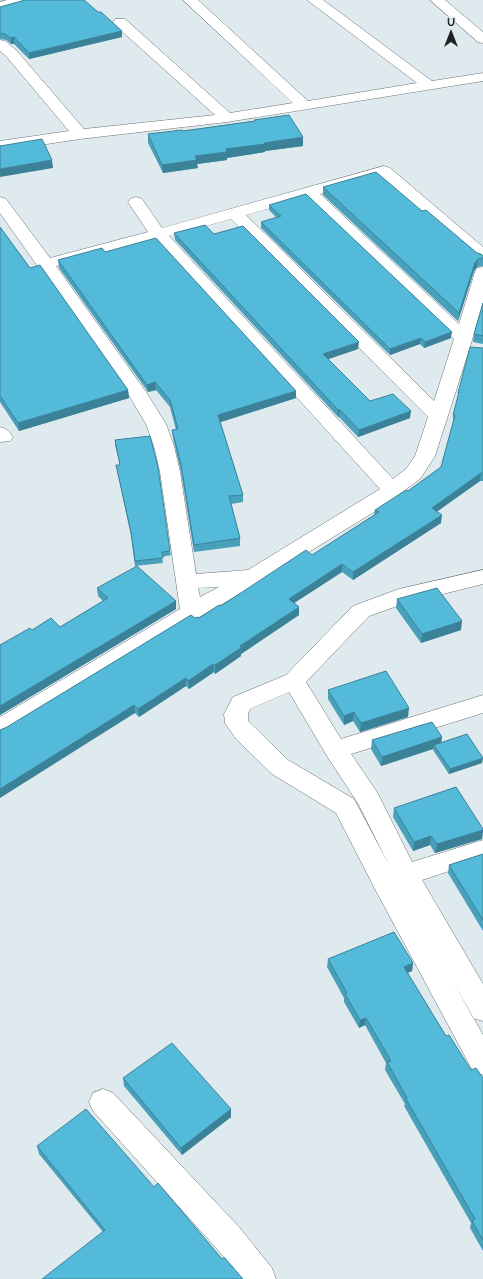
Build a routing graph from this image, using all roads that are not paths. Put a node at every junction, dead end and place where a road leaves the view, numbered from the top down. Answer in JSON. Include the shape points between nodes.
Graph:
{"nodes":[{"id":1,"x":22,"y":0,"type":"edge"},
{"id":2,"x":190,"y":0,"type":"edge"},
{"id":3,"x":314,"y":0,"type":"edge"},
{"id":4,"x":437,"y":0,"type":"edge"},
{"id":5,"x":0,"y":6,"type":"edge"},
{"id":6,"x":120,"y":22,"type":"dead end"},
{"id":7,"x":483,"y":39,"type":"edge"},
{"id":8,"x":0,"y":44,"type":"edge"},
{"id":9,"x":483,"y":77,"type":"edge"},
{"id":10,"x":428,"y":85,"type":"junction"},
{"id":11,"x":305,"y":106,"type":"junction"},
{"id":12,"x":227,"y":118,"type":"junction"},
{"id":13,"x":80,"y":134,"type":"junction"},
{"id":14,"x":0,"y":146,"type":"edge"},
{"id":15,"x":309,"y":192,"type":"junction"},
{"id":16,"x":136,"y":202,"type":"dead end"},
{"id":17,"x":3,"y":209,"type":"edge"},
{"id":18,"x":235,"y":213,"type":"junction"},
{"id":19,"x":158,"y":234,"type":"junction"},
{"id":20,"x":483,"y":256,"type":"edge"},
{"id":21,"x":46,"y":264,"type":"junction"},
{"id":22,"x":483,"y":272,"type":"edge"},
{"id":23,"x":467,"y":344,"type":"junction"},
{"id":24,"x":438,"y":416,"type":"junction"},
{"id":25,"x":392,"y":490,"type":"junction"},
{"id":26,"x":253,"y":577,"type":"junction"},
{"id":27,"x":483,"y":577,"type":"edge"},
{"id":28,"x":186,"y":582,"type":"junction"},
{"id":29,"x":191,"y":612,"type":"junction"},
{"id":30,"x":294,"y":681,"type":"junction"},
{"id":31,"x":483,"y":704,"type":"edge"},
{"id":32,"x":0,"y":728,"type":"edge"},
{"id":33,"x":335,"y":750,"type":"junction"},
{"id":34,"x":356,"y":803,"type":"junction"},
{"id":35,"x":483,"y":850,"type":"edge"},
{"id":36,"x":395,"y":878,"type":"junction"},
{"id":37,"x":483,"y":1009,"type":"edge"},
{"id":38,"x":476,"y":1034,"type":"edge"},
{"id":39,"x":483,"y":1062,"type":"edge"},
{"id":40,"x":103,"y":1102,"type":"dead end"},
{"id":41,"x":261,"y":1279,"type":"edge"}],
"edges":[{"from":1,"to":5,"type":"street"},
{"from":2,"to":11,"type":"street"},
{"from":3,"to":10,"type":"street"},
{"from":4,"to":7,"type":"street"},
{"from":6,"to":12,"type":"street"},
{"from":8,"to":13,"type":"street","via":[[11,53]]},
{"from":9,"to":10,"type":"street"},
{"from":10,"to":11,"type":"street"},
{"from":11,"to":12,"type":"street"},
{"from":12,"to":13,"type":"street"},
{"from":13,"to":14,"type":"street"},
{"from":15,"to":18,"type":"street"},
{"from":15,"to":20,"type":"street","via":[[384,171]]},
{"from":15,"to":23,"type":"street"},
{"from":16,"to":19,"type":"street"},
{"from":17,"to":21,"type":"street"},
{"from":18,"to":19,"type":"street"},
{"from":18,"to":24,"type":"street"},
{"from":19,"to":21,"type":"street"},
{"from":19,"to":25,"type":"street"},
{"from":21,"to":28,"type":"street","via":[[156,424],[170,472]]},
{"from":22,"to":23,"type":"street"},
{"from":23,"to":24,"type":"street"},
{"from":24,"to":25,"type":"street","via":[[420,465],[413,474]]},
{"from":25,"to":26,"type":"street"},
{"from":26,"to":28,"type":"street"},
{"from":26,"to":29,"type":"street"},
{"from":27,"to":30,"type":"street","via":[[399,597],[361,611]]},
{"from":28,"to":29,"type":"street"},
{"from":29,"to":32,"type":"street"},
{"from":30,"to":33,"type":"street"},
{"from":30,"to":34,"type":"street","via":[[241,703],[236,714],[238,723],[244,733],[280,767]]},
{"from":31,"to":33,"type":"street"},
{"from":33,"to":34,"type":"street"},
{"from":34,"to":36,"type":"street"},
{"from":35,"to":36,"type":"street"},
{"from":36,"to":37,"type":"street"},
{"from":36,"to":38,"type":"street"},
{"from":38,"to":39,"type":"street"},
{"from":40,"to":41,"type":"street","via":[[228,1238]]}]}
